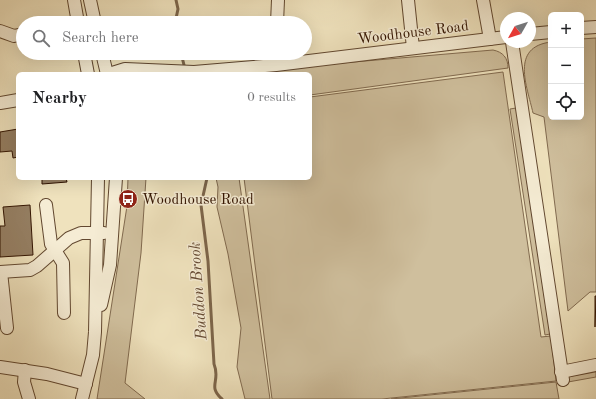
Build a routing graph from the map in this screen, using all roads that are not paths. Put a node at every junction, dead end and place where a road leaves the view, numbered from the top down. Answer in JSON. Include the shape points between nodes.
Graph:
{"nodes":[{"id":1,"x":74,"y":0,"type":"edge"},
{"id":2,"x":90,"y":0,"type":"edge"},
{"id":3,"x":278,"y":0,"type":"edge"},
{"id":4,"x":408,"y":0,"type":"edge"},
{"id":5,"x":483,"y":0,"type":"edge"},
{"id":6,"x":77,"y":16,"type":"edge"},
{"id":7,"x":93,"y":16,"type":"edge"},
{"id":8,"x":277,"y":16,"type":"edge"},
{"id":9,"x":596,"y":26,"type":"edge"},
{"id":10,"x":584,"y":28,"type":"edge"},
{"id":11,"x":548,"y":32,"type":"edge"},
{"id":12,"x":4,"y":33,"type":"edge"},
{"id":13,"x":536,"y":33,"type":"edge"},
{"id":14,"x":16,"y":36,"type":"edge"},
{"id":15,"x":500,"y":38,"type":"edge"},
{"id":16,"x":490,"y":39,"type":"junction"},
{"id":17,"x":413,"y":48,"type":"junction"},
{"id":18,"x":513,"y":48,"type":"edge"},
{"id":19,"x":85,"y":60,"type":"edge"},
{"id":20,"x":104,"y":60,"type":"edge"},
{"id":21,"x":276,"y":60,"type":"edge"},
{"id":22,"x":276,"y":65,"type":"junction"},
{"id":23,"x":88,"y":72,"type":"edge"},
{"id":24,"x":107,"y":72,"type":"edge"},
{"id":25,"x":114,"y":72,"type":"edge"},
{"id":26,"x":172,"y":72,"type":"edge"},
{"id":27,"x":199,"y":72,"type":"edge"},
{"id":28,"x":16,"y":100,"type":"edge"},
{"id":29,"x":0,"y":104,"type":"edge"},
{"id":30,"x":98,"y":180,"type":"edge"},
{"id":31,"x":116,"y":180,"type":"edge"},
{"id":32,"x":46,"y":205,"type":"dead end"},
{"id":33,"x":98,"y":233,"type":"junction"},
{"id":34,"x":113,"y":233,"type":"junction"},
{"id":35,"x":56,"y":250,"type":"junction"},
{"id":36,"x":1,"y":272,"type":"edge"},
{"id":37,"x":64,"y":313,"type":"dead end"},
{"id":38,"x":7,"y":328,"type":"dead end"},
{"id":39,"x":95,"y":332,"type":"junction"},
{"id":40,"x":596,"y":366,"type":"edge"},
{"id":41,"x":0,"y":367,"type":"edge"},
{"id":42,"x":25,"y":370,"type":"junction"},
{"id":43,"x":86,"y":384,"type":"junction"},
{"id":44,"x":29,"y":399,"type":"edge"},
{"id":45,"x":82,"y":399,"type":"edge"}],
"edges":[{"from":1,"to":6,"type":"street"},
{"from":2,"to":7,"type":"street"},
{"from":3,"to":8,"type":"street"},
{"from":4,"to":17,"type":"street"},
{"from":5,"to":16,"type":"street"},
{"from":9,"to":10,"type":"street"},
{"from":11,"to":13,"type":"street"},
{"from":12,"to":14,"type":"street"},
{"from":15,"to":16,"type":"street","name":"Woodhouse Road"},
{"from":16,"to":17,"type":"street","name":"Woodhouse Road"},
{"from":17,"to":22,"type":"street","name":"Woodhouse Road"},
{"from":18,"to":40,"type":"street","via":[[562,376]]},
{"from":19,"to":23,"type":"street"},
{"from":20,"to":24,"type":"street"},
{"from":21,"to":22,"type":"street"},
{"from":22,"to":27,"type":"street","name":"Woodhouse Road"},
{"from":25,"to":26,"type":"street","name":"Woodhouse Road","via":[[124,69]]},
{"from":28,"to":29,"type":"street"},
{"from":30,"to":33,"type":"street"},
{"from":31,"to":34,"type":"street"},
{"from":32,"to":35,"type":"street","via":[[50,238]]},
{"from":33,"to":34,"type":"street"},
{"from":33,"to":35,"type":"street","via":[[81,233],[69,238]]},
{"from":33,"to":39,"type":"street"},
{"from":34,"to":39,"type":"street","via":[[110,265]]},
{"from":35,"to":36,"type":"street","via":[[30,270]]},
{"from":35,"to":37,"type":"street","via":[[63,263]]},
{"from":36,"to":38,"type":"street"},
{"from":39,"to":43,"type":"street"},
{"from":41,"to":42,"type":"street"},
{"from":42,"to":43,"type":"street"},
{"from":42,"to":44,"type":"street","via":[[24,382]]},
{"from":43,"to":45,"type":"street"}]}
